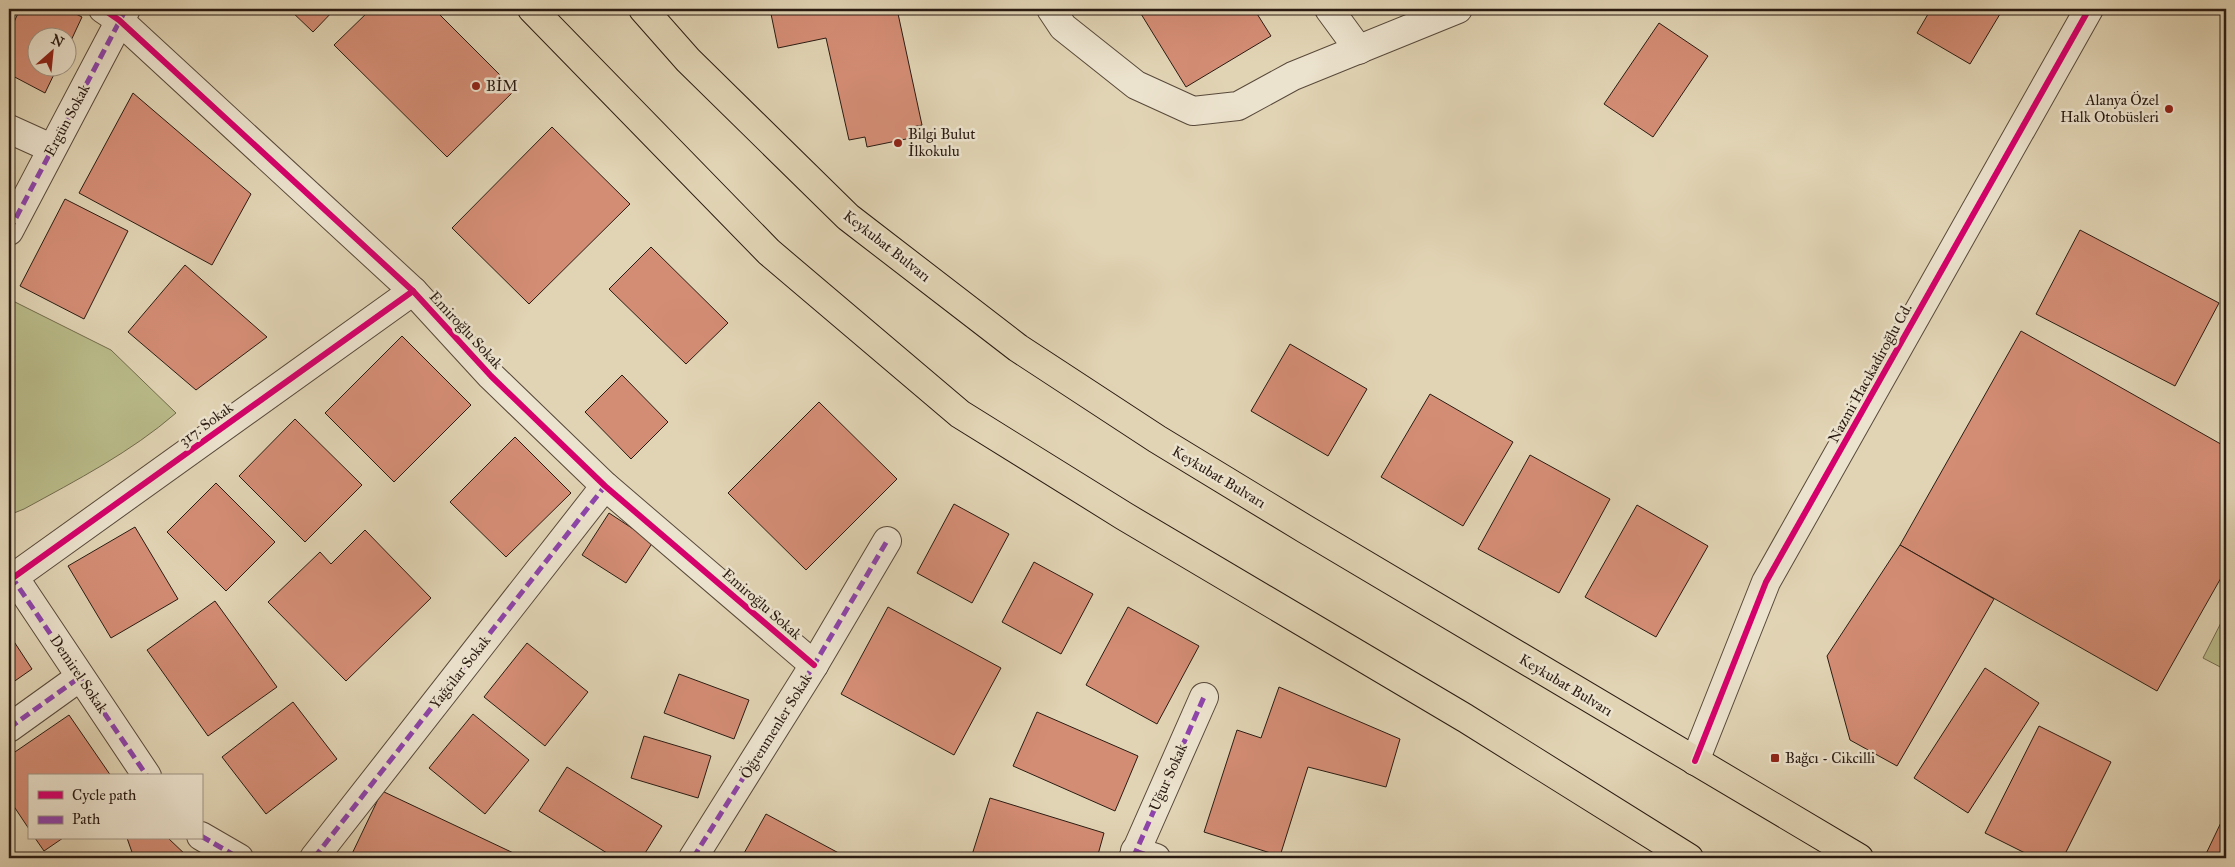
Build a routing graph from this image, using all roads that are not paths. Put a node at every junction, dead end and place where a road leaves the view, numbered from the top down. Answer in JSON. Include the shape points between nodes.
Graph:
{"nodes":[{"id":1,"x":532,"y":9,"type":"edge"},
{"id":2,"x":643,"y":9,"type":"edge"},
{"id":3,"x":1051,"y":9,"type":"edge"},
{"id":4,"x":1329,"y":9,"type":"edge"},
{"id":5,"x":1458,"y":9,"type":"edge"},
{"id":6,"x":2090,"y":9,"type":"edge"},
{"id":7,"x":116,"y":13,"type":"edge"},
{"id":8,"x":1359,"y":50,"type":"junction"},
{"id":9,"x":9,"y":130,"type":"edge"},
{"id":10,"x":52,"y":148,"type":"junction"},
{"id":11,"x":9,"y":231,"type":"edge"},
{"id":12,"x":413,"y":291,"type":"junction"},
{"id":13,"x":605,"y":486,"type":"junction"},
{"id":14,"x":887,"y":541,"type":"dead end"},
{"id":15,"x":11,"y":576,"type":"edge"},
{"id":16,"x":814,"y":665,"type":"junction"},
{"id":17,"x":80,"y":677,"type":"junction"},
{"id":18,"x":1204,"y":697,"type":"dead end"},
{"id":19,"x":9,"y":728,"type":"edge"},
{"id":20,"x":1695,"y":761,"type":"junction"},
{"id":21,"x":146,"y":774,"type":"edge"},
{"id":22,"x":202,"y":837,"type":"edge"},
{"id":23,"x":1141,"y":856,"type":"edge"},
{"id":24,"x":239,"y":858,"type":"edge"},
{"id":25,"x":314,"y":858,"type":"edge"},
{"id":26,"x":693,"y":858,"type":"edge"},
{"id":27,"x":1689,"y":858,"type":"edge"},
{"id":28,"x":1859,"y":858,"type":"edge"}],
"edges":[{"from":1,"to":27,"type":"highway","via":[[769,252],[960,414],[1124,516],[1465,718]]},
{"from":2,"to":20,"type":"highway","name":"Keykubat Bulvarı","via":[[688,60],[848,217],[1018,348],[1157,440]]},
{"from":3,"to":8,"type":"street","via":[[1063,27],[1136,85],[1193,111],[1238,106],[1293,76]]},
{"from":4,"to":8,"type":"street"},
{"from":5,"to":8,"type":"street"},
{"from":6,"to":20,"type":"street","name":"Nazmi Hacıkadiroğlu Cd.","via":[[1766,582]]},
{"from":7,"to":10,"type":"street","name":"Ergün Sokak"},
{"from":7,"to":12,"type":"street","name":"Emiroğlu Sokak"},
{"from":9,"to":10,"type":"street"},
{"from":10,"to":11,"type":"street","name":"Ergün Sokak"},
{"from":12,"to":13,"type":"street","name":"Emiroğlu Sokak","via":[[491,376]]},
{"from":12,"to":15,"type":"street","name":"317. Sokak"},
{"from":13,"to":16,"type":"street","name":"Emiroğlu Sokak"},
{"from":13,"to":25,"type":"street","name":"Yağcilar Sokak"},
{"from":14,"to":16,"type":"street","name":"Öğrenmenler Sokak"},
{"from":15,"to":17,"type":"street","name":"Demirel Sokak"},
{"from":16,"to":26,"type":"street","name":"Öğrenmenler Sokak"},
{"from":17,"to":19,"type":"street"},
{"from":17,"to":21,"type":"street","name":"Demirel Sokak"},
{"from":18,"to":23,"type":"street","name":"Uğur Sokak"},
{"from":20,"to":28,"type":"highway","name":"Keykubat Bulvarı"},
{"from":22,"to":24,"type":"street"}]}
